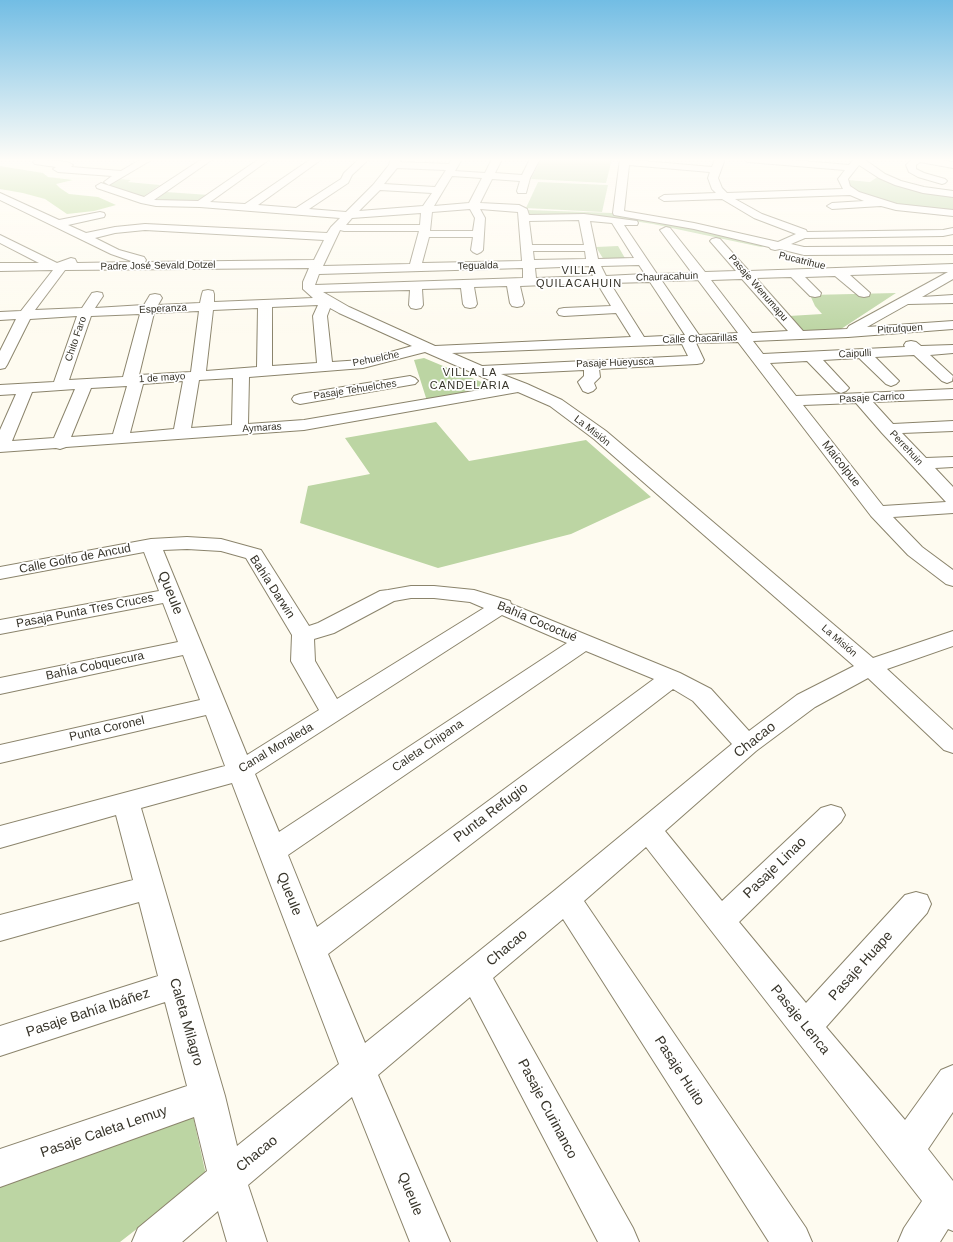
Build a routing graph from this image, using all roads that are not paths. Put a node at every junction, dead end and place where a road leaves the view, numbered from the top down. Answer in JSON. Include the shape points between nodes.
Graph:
{"nodes":[{"id":1,"x":42,"y":217,"type":"edge"},
{"id":2,"x":91,"y":217,"type":"edge"},
{"id":3,"x":346,"y":217,"type":"edge"},
{"id":4,"x":427,"y":217,"type":"edge"},
{"id":5,"x":479,"y":217,"type":"edge"},
{"id":6,"x":522,"y":217,"type":"edge"},
{"id":7,"x":584,"y":217,"type":"edge"},
{"id":8,"x":618,"y":217,"type":"edge"},
{"id":9,"x":666,"y":217,"type":"edge"},
{"id":10,"x":671,"y":217,"type":"edge"},
{"id":11,"x":678,"y":217,"type":"edge"},
{"id":12,"x":763,"y":217,"type":"edge"},
{"id":13,"x":803,"y":220,"type":"dead end"},
{"id":14,"x":772,"y":221,"type":"junction"},
{"id":15,"x":57,"y":224,"type":"junction"},
{"id":16,"x":424,"y":231,"type":"junction"},
{"id":17,"x":953,"y":231,"type":"edge"},
{"id":18,"x":333,"y":233,"type":"junction"},
{"id":19,"x":478,"y":234,"type":"junction"},
{"id":20,"x":525,"y":234,"type":"junction"},
{"id":21,"x":540,"y":234,"type":"dead end"},
{"id":22,"x":803,"y":235,"type":"junction"},
{"id":23,"x":85,"y":237,"type":"junction"},
{"id":24,"x":0,"y":238,"type":"edge"},
{"id":25,"x":716,"y":241,"type":"junction"},
{"id":26,"x":778,"y":246,"type":"junction"},
{"id":27,"x":526,"y":248,"type":"junction"},
{"id":28,"x":590,"y":248,"type":"junction"},
{"id":29,"x":477,"y":250,"type":"dead end"},
{"id":30,"x":762,"y":250,"type":"junction"},
{"id":31,"x":953,"y":250,"type":"edge"},
{"id":32,"x":115,"y":252,"type":"junction"},
{"id":33,"x":642,"y":261,"type":"junction"},
{"id":34,"x":593,"y":262,"type":"junction"},
{"id":35,"x":528,"y":264,"type":"junction"},
{"id":36,"x":162,"y":266,"type":"junction"},
{"id":37,"x":0,"y":267,"type":"edge"},
{"id":38,"x":58,"y":267,"type":"junction"},
{"id":39,"x":315,"y":267,"type":"junction"},
{"id":40,"x":415,"y":268,"type":"junction"},
{"id":41,"x":953,"y":268,"type":"edge"},
{"id":42,"x":841,"y":271,"type":"junction"},
{"id":43,"x":794,"y":273,"type":"junction"},
{"id":44,"x":746,"y":274,"type":"junction"},
{"id":45,"x":953,"y":274,"type":"edge"},
{"id":46,"x":702,"y":276,"type":"junction"},
{"id":47,"x":654,"y":277,"type":"junction"},
{"id":48,"x":601,"y":279,"type":"junction"},
{"id":49,"x":560,"y":280,"type":"junction"},
{"id":50,"x":530,"y":281,"type":"junction"},
{"id":51,"x":513,"y":282,"type":"junction"},
{"id":52,"x":467,"y":283,"type":"junction"},
{"id":53,"x":416,"y":285,"type":"junction"},
{"id":54,"x":310,"y":289,"type":"junction"},
{"id":55,"x":564,"y":294,"type":"dead end"},
{"id":56,"x":815,"y":294,"type":"dead end"},
{"id":57,"x":864,"y":294,"type":"dead end"},
{"id":58,"x":156,"y":295,"type":"dead end"},
{"id":59,"x":97,"y":296,"type":"dead end"},
{"id":60,"x":953,"y":299,"type":"edge"},
{"id":61,"x":208,"y":300,"type":"junction"},
{"id":62,"x":327,"y":301,"type":"junction"},
{"id":63,"x":906,"y":301,"type":"junction"},
{"id":64,"x":517,"y":303,"type":"dead end"},
{"id":65,"x":265,"y":304,"type":"junction"},
{"id":66,"x":470,"y":304,"type":"dead end"},
{"id":67,"x":416,"y":305,"type":"dead end"},
{"id":68,"x":148,"y":310,"type":"junction"},
{"id":69,"x":344,"y":310,"type":"junction"},
{"id":70,"x":621,"y":310,"type":"junction"},
{"id":71,"x":564,"y":312,"type":"dead end"},
{"id":72,"x":85,"y":313,"type":"junction"},
{"id":73,"x":0,"y":316,"type":"edge"},
{"id":74,"x":25,"y":316,"type":"junction"},
{"id":75,"x":320,"y":316,"type":"junction"},
{"id":76,"x":953,"y":325,"type":"edge"},
{"id":77,"x":894,"y":329,"type":"junction"},
{"id":78,"x":848,"y":333,"type":"junction"},
{"id":79,"x":799,"y":335,"type":"junction"},
{"id":80,"x":745,"y":337,"type":"junction"},
{"id":81,"x":691,"y":339,"type":"junction"},
{"id":82,"x":640,"y":341,"type":"junction"},
{"id":83,"x":429,"y":348,"type":"junction"},
{"id":84,"x":953,"y":349,"type":"edge"},
{"id":85,"x":917,"y":351,"type":"junction"},
{"id":86,"x":862,"y":354,"type":"junction"},
{"id":87,"x":811,"y":356,"type":"junction"},
{"id":88,"x":758,"y":359,"type":"junction"},
{"id":89,"x":591,"y":364,"type":"junction"},
{"id":90,"x":0,"y":365,"type":"edge"},
{"id":91,"x":325,"y":366,"type":"junction"},
{"id":92,"x":298,"y":368,"type":"junction"},
{"id":93,"x":264,"y":371,"type":"junction"},
{"id":94,"x":241,"y":372,"type":"junction"},
{"id":95,"x":488,"y":373,"type":"junction"},
{"id":96,"x":195,"y":376,"type":"junction"},
{"id":97,"x":947,"y":378,"type":"dead end"},
{"id":98,"x":133,"y":380,"type":"junction"},
{"id":99,"x":410,"y":381,"type":"dead end"},
{"id":100,"x":891,"y":382,"type":"dead end"},
{"id":101,"x":85,"y":384,"type":"junction"},
{"id":102,"x":60,"y":385,"type":"junction"},
{"id":103,"x":522,"y":387,"type":"junction"},
{"id":104,"x":26,"y":388,"type":"junction"},
{"id":105,"x":588,"y":388,"type":"dead end"},
{"id":106,"x":841,"y":388,"type":"dead end"},
{"id":107,"x":0,"y":390,"type":"edge"},
{"id":108,"x":953,"y":394,"type":"edge"},
{"id":109,"x":860,"y":398,"type":"junction"},
{"id":110,"x":300,"y":399,"type":"junction"},
{"id":111,"x":791,"y":401,"type":"junction"},
{"id":112,"x":304,"y":425,"type":"junction"},
{"id":113,"x":953,"y":426,"type":"edge"},
{"id":114,"x":888,"y":428,"type":"junction"},
{"id":115,"x":240,"y":429,"type":"junction"},
{"id":116,"x":182,"y":434,"type":"junction"},
{"id":117,"x":120,"y":439,"type":"junction"},
{"id":118,"x":60,"y":444,"type":"junction"},
{"id":119,"x":1,"y":447,"type":"edge"},
{"id":120,"x":953,"y":462,"type":"edge"},
{"id":121,"x":921,"y":464,"type":"junction"},
{"id":122,"x":953,"y":498,"type":"edge"},
{"id":123,"x":953,"y":507,"type":"edge"},
{"id":124,"x":878,"y":512,"type":"junction"},
{"id":125,"x":151,"y":545,"type":"junction"},
{"id":126,"x":0,"y":573,"type":"edge"},
{"id":127,"x":953,"y":580,"type":"edge"},
{"id":128,"x":170,"y":595,"type":"junction"},
{"id":129,"x":502,"y":606,"type":"junction"},
{"id":130,"x":0,"y":627,"type":"edge"},
{"id":131,"x":303,"y":636,"type":"junction"},
{"id":132,"x":953,"y":638,"type":"edge"},
{"id":133,"x":584,"y":642,"type":"junction"},
{"id":134,"x":191,"y":646,"type":"junction"},
{"id":135,"x":870,"y":667,"type":"junction"},
{"id":136,"x":672,"y":678,"type":"junction"},
{"id":137,"x":0,"y":686,"type":"edge"},
{"id":138,"x":214,"y":705,"type":"junction"},
{"id":139,"x":333,"y":712,"type":"junction"},
{"id":140,"x":953,"y":744,"type":"edge"},
{"id":141,"x":747,"y":745,"type":"junction"},
{"id":142,"x":0,"y":754,"type":"edge"},
{"id":143,"x":240,"y":771,"type":"junction"},
{"id":144,"x":126,"y":802,"type":"junction"},
{"id":145,"x":831,"y":815,"type":"dead end"},
{"id":146,"x":647,"y":829,"type":"junction"},
{"id":147,"x":0,"y":837,"type":"edge"},
{"id":148,"x":272,"y":851,"type":"junction"},
{"id":149,"x":150,"y":887,"type":"junction"},
{"id":150,"x":566,"y":899,"type":"junction"},
{"id":151,"x":916,"y":904,"type":"dead end"},
{"id":152,"x":720,"y":921,"type":"junction"},
{"id":153,"x":0,"y":928,"type":"edge"},
{"id":154,"x":311,"y":948,"type":"junction"},
{"id":155,"x":475,"y":975,"type":"junction"},
{"id":156,"x":176,"y":985,"type":"junction"},
{"id":157,"x":806,"y":1027,"type":"junction"},
{"id":158,"x":0,"y":1041,"type":"edge"},
{"id":159,"x":359,"y":1071,"type":"junction"},
{"id":160,"x":953,"y":1082,"type":"edge"},
{"id":161,"x":207,"y":1096,"type":"junction"},
{"id":162,"x":906,"y":1150,"type":"junction"},
{"id":163,"x":0,"y":1168,"type":"edge"},
{"id":164,"x":228,"y":1178,"type":"junction"},
{"id":165,"x":948,"y":1207,"type":"edge"},
{"id":166,"x":152,"y":1242,"type":"edge"},
{"id":167,"x":247,"y":1242,"type":"edge"},
{"id":168,"x":430,"y":1242,"type":"edge"},
{"id":169,"x":619,"y":1242,"type":"edge"},
{"id":170,"x":792,"y":1242,"type":"edge"},
{"id":171,"x":918,"y":1242,"type":"edge"}],
"edges":[{"from":1,"to":15,"type":"street"},
{"from":2,"to":15,"type":"street"},
{"from":3,"to":18,"type":"street"},
{"from":4,"to":16,"type":"street"},
{"from":5,"to":19,"type":"street"},
{"from":6,"to":20,"type":"street"},
{"from":7,"to":28,"type":"street","name":"Pasaje Hueyusca","via":[[584,234]]},
{"from":8,"to":33,"type":"street"},
{"from":9,"to":46,"type":"street","name":"Maicolpue"},
{"from":10,"to":25,"type":"street","name":"Pucatrihue"},
{"from":11,"to":26,"type":"street"},
{"from":12,"to":14,"type":"street"},
{"from":13,"to":14,"type":"street"},
{"from":14,"to":22,"type":"street","via":[[802,232]]},
{"from":15,"to":23,"type":"street"},
{"from":16,"to":18,"type":"street"},
{"from":16,"to":19,"type":"street"},
{"from":16,"to":40,"type":"street"},
{"from":17,"to":22,"type":"street"},
{"from":18,"to":23,"type":"street","via":[[145,226]]},
{"from":18,"to":39,"type":"street"},
{"from":19,"to":29,"type":"street"},
{"from":20,"to":21,"type":"street"},
{"from":20,"to":27,"type":"street"},
{"from":22,"to":26,"type":"street"},
{"from":23,"to":32,"type":"street"},
{"from":24,"to":38,"type":"street"},
{"from":25,"to":30,"type":"street","name":"Pucatrihue"},
{"from":25,"to":44,"type":"street","name":"Pasaje Wenumapu"},
{"from":26,"to":30,"type":"street"},
{"from":26,"to":31,"type":"street","via":[[809,252]]},
{"from":27,"to":28,"type":"street"},
{"from":27,"to":35,"type":"street"},
{"from":28,"to":34,"type":"street","name":"Pasaje Hueyusca"},
{"from":30,"to":42,"type":"street","name":"Pucatrihue"},
{"from":32,"to":36,"type":"street"},
{"from":32,"to":38,"type":"street"},
{"from":33,"to":34,"type":"street","name":"Tegualda"},
{"from":33,"to":47,"type":"street"},
{"from":34,"to":35,"type":"street","name":"Tegualda"},
{"from":34,"to":48,"type":"street","name":"Pasaje Hueyusca"},
{"from":35,"to":40,"type":"street","name":"Tegualda"},
{"from":35,"to":50,"type":"street"},
{"from":36,"to":38,"type":"street","name":"Padre José Sevald Dotzel"},
{"from":36,"to":39,"type":"street","name":"Padre José Sevald Dotzel"},
{"from":37,"to":38,"type":"street","name":"Padre José Sevald Dotzel"},
{"from":38,"to":74,"type":"street"},
{"from":39,"to":40,"type":"street","name":"Tegualda"},
{"from":39,"to":54,"type":"street","via":[[308,282]]},
{"from":41,"to":42,"type":"street","name":"Chauracahuin"},
{"from":42,"to":43,"type":"street","name":"Chauracahuin"},
{"from":42,"to":57,"type":"street"},
{"from":43,"to":44,"type":"street","name":"Chauracahuin"},
{"from":43,"to":56,"type":"street"},
{"from":44,"to":46,"type":"street","name":"Chauracahuin"},
{"from":44,"to":79,"type":"street","name":"Pasaje Wenumapu"},
{"from":45,"to":63,"type":"street","name":"Calle Chacarillas"},
{"from":46,"to":47,"type":"street","name":"Chauracahuin"},
{"from":46,"to":80,"type":"street","name":"Maicolpue"},
{"from":47,"to":48,"type":"street","name":"Chauracahuin"},
{"from":47,"to":81,"type":"street"},
{"from":48,"to":49,"type":"street","name":"Chauracahuin"},
{"from":48,"to":70,"type":"street","name":"Pasaje Hueyusca"},
{"from":49,"to":50,"type":"street","name":"Chauracahuin"},
{"from":49,"to":55,"type":"street"},
{"from":50,"to":51,"type":"street","name":"Chauracahuin"},
{"from":51,"to":52,"type":"street","name":"Chauracahuin"},
{"from":51,"to":64,"type":"street"},
{"from":52,"to":53,"type":"street","name":"Chauracahuin"},
{"from":52,"to":66,"type":"street"},
{"from":53,"to":54,"type":"street","name":"Chauracahuin"},
{"from":53,"to":67,"type":"street"},
{"from":54,"to":62,"type":"street","name":"La Misión"},
{"from":58,"to":68,"type":"street"},
{"from":59,"to":72,"type":"street","name":"Chito Faro"},
{"from":60,"to":63,"type":"street"},
{"from":61,"to":65,"type":"street","name":"Esperanza"},
{"from":61,"to":68,"type":"street","name":"Esperanza"},
{"from":61,"to":96,"type":"street"},
{"from":62,"to":65,"type":"street","name":"Esperanza"},
{"from":62,"to":69,"type":"street","name":"La Misión"},
{"from":62,"to":75,"type":"street"},
{"from":63,"to":78,"type":"street","name":"Calle Chacarillas"},
{"from":65,"to":93,"type":"street"},
{"from":68,"to":72,"type":"street","name":"Esperanza"},
{"from":68,"to":98,"type":"street"},
{"from":69,"to":75,"type":"street","via":[[327,311]]},
{"from":69,"to":83,"type":"street","name":"La Misión"},
{"from":70,"to":71,"type":"street"},
{"from":70,"to":82,"type":"street","name":"Pasaje Hueyusca"},
{"from":72,"to":74,"type":"street","name":"Esperanza"},
{"from":72,"to":102,"type":"street","name":"Chito Faro"},
{"from":73,"to":74,"type":"street","name":"Esperanza"},
{"from":74,"to":90,"type":"street"},
{"from":75,"to":91,"type":"street"},
{"from":76,"to":77,"type":"street","name":"Pitrufquen"},
{"from":77,"to":78,"type":"street","name":"Pitrufquen"},
{"from":77,"to":85,"type":"street"},
{"from":78,"to":79,"type":"street","name":"Calle Chacarillas"},
{"from":79,"to":80,"type":"street","name":"Calle Chacarillas"},
{"from":80,"to":81,"type":"street","name":"Calle Chacarillas"},
{"from":80,"to":88,"type":"street","name":"Maicolpue"},
{"from":81,"to":82,"type":"street","name":"Calle Chacarillas"},
{"from":81,"to":89,"type":"street","name":"Pasaje Hueyusca","via":[[697,360]]},
{"from":82,"to":83,"type":"street","name":"Calle Chacarillas"},
{"from":83,"to":91,"type":"street","name":"Pehuelche","via":[[363,364]]},
{"from":83,"to":95,"type":"street","name":"La Misión"},
{"from":84,"to":85,"type":"street","name":"Caipulli"},
{"from":85,"to":86,"type":"street","name":"Caipulli"},
{"from":85,"to":97,"type":"street"},
{"from":86,"to":87,"type":"street","name":"Caipulli"},
{"from":86,"to":100,"type":"street"},
{"from":87,"to":88,"type":"street","name":"Caipulli"},
{"from":87,"to":106,"type":"street"},
{"from":88,"to":111,"type":"street","name":"Maicolpue"},
{"from":89,"to":95,"type":"street","name":"Pasaje Hueyusca","via":[[510,368]]},
{"from":89,"to":105,"type":"street","via":[[592,377],[586,382]]},
{"from":91,"to":92,"type":"street","name":"1 de mayo"},
{"from":92,"to":93,"type":"street","name":"1 de mayo"},
{"from":92,"to":110,"type":"street"},
{"from":93,"to":94,"type":"street","name":"1 de mayo"},
{"from":94,"to":96,"type":"street","name":"1 de mayo"},
{"from":94,"to":115,"type":"street"},
{"from":95,"to":103,"type":"street","name":"La Misión"},
{"from":96,"to":98,"type":"street","name":"1 de mayo"},
{"from":96,"to":116,"type":"street"},
{"from":98,"to":101,"type":"street","name":"1 de mayo"},
{"from":98,"to":117,"type":"street"},
{"from":99,"to":110,"type":"street","name":"Pasaje Tehuelches"},
{"from":101,"to":102,"type":"street","name":"1 de mayo"},
{"from":101,"to":118,"type":"street"},
{"from":102,"to":104,"type":"street","name":"1 de mayo"},
{"from":103,"to":112,"type":"street","name":"Aymaras"},
{"from":103,"to":135,"type":"street","name":"La Misión","via":[[556,403],[600,435]]},
{"from":104,"to":107,"type":"street","name":"1 de mayo"},
{"from":104,"to":119,"type":"street"},
{"from":108,"to":109,"type":"street","name":"Pasaje Carrico"},
{"from":109,"to":111,"type":"street","name":"Pasaje Carrico"},
{"from":109,"to":114,"type":"street","name":"Perrehuin"},
{"from":110,"to":112,"type":"street"},
{"from":111,"to":124,"type":"street","name":"Maicolpue"},
{"from":112,"to":115,"type":"street","name":"Aymaras"},
{"from":113,"to":114,"type":"street"},
{"from":114,"to":121,"type":"street","name":"Perrehuin"},
{"from":115,"to":116,"type":"street","name":"Aymaras"},
{"from":116,"to":117,"type":"street","name":"Aymaras"},
{"from":117,"to":118,"type":"street","name":"Aymaras"},
{"from":118,"to":119,"type":"street","name":"Aymaras"},
{"from":120,"to":121,"type":"street"},
{"from":121,"to":122,"type":"street","name":"Perrehuin"},
{"from":123,"to":124,"type":"street"},
{"from":124,"to":127,"type":"street","name":"Maicolpue","via":[[915,551]]},
{"from":125,"to":126,"type":"street","name":"Calle Golfo de Ancud"},
{"from":125,"to":128,"type":"street","name":"Queule"},
{"from":125,"to":131,"type":"street","name":"Bahía Darwin","via":[[221,545],[254,554]]},
{"from":128,"to":130,"type":"street","name":"Pasaja Punta Tres Cruces"},
{"from":128,"to":134,"type":"street","name":"Queule"},
{"from":129,"to":131,"type":"street","name":"Bahía Cococtué","via":[[474,596],[411,592],[388,596],[326,628]]},
{"from":129,"to":133,"type":"street","name":"Bahía Cococtué"},
{"from":129,"to":139,"type":"street","name":"Canal Moraleda"},
{"from":131,"to":139,"type":"street","via":[[303,661]]},
{"from":132,"to":135,"type":"street","name":"Chacao"},
{"from":133,"to":136,"type":"street","name":"Bahía Cococtué"},
{"from":133,"to":148,"type":"street","name":"Caleta Chipana"},
{"from":134,"to":137,"type":"street","name":"BahÍa Cobquecura"},
{"from":134,"to":138,"type":"street","name":"Queule"},
{"from":135,"to":140,"type":"street","name":"La Misión"},
{"from":135,"to":141,"type":"street","name":"Chacao","via":[[806,701]]},
{"from":136,"to":141,"type":"street","name":"Bahía Cococtué","via":[[702,695]]},
{"from":136,"to":154,"type":"street","name":"Punta Refugio"},
{"from":138,"to":142,"type":"street","name":"Punta Coronel"},
{"from":138,"to":143,"type":"street","name":"Queule"},
{"from":139,"to":143,"type":"street","name":"Canal Moraleda"},
{"from":141,"to":146,"type":"street","name":"Chacao"},
{"from":143,"to":144,"type":"street","name":"Canal Moraleda"},
{"from":143,"to":148,"type":"street","name":"Queule"},
{"from":144,"to":147,"type":"street","name":"Canal Moraleda"},
{"from":144,"to":149,"type":"street","name":"Caleta Milagro"},
{"from":145,"to":152,"type":"street","name":"Pasaje Linao"},
{"from":146,"to":150,"type":"street","name":"Chacao"},
{"from":146,"to":152,"type":"street","name":"Pasaje Lenca"},
{"from":148,"to":154,"type":"street","name":"Queule"},
{"from":149,"to":153,"type":"street"},
{"from":149,"to":156,"type":"street","name":"Caleta Milagro"},
{"from":150,"to":155,"type":"street","name":"Chacao"},
{"from":150,"to":170,"type":"street","name":"Pasaje Huito"},
{"from":151,"to":157,"type":"street","name":"Pasaje Huape"},
{"from":152,"to":157,"type":"street","name":"Pasaje Lenca"},
{"from":154,"to":159,"type":"street","name":"Queule"},
{"from":155,"to":159,"type":"street","name":"Chacao"},
{"from":155,"to":169,"type":"street","name":"Pasaje Curinanco"},
{"from":156,"to":158,"type":"street","name":"Pasaje Bahía Ibáñez"},
{"from":156,"to":161,"type":"street","name":"Caleta Milagro"},
{"from":157,"to":162,"type":"street","name":"Pasaje Lenca"},
{"from":159,"to":164,"type":"street","name":"Chacao"},
{"from":159,"to":168,"type":"street","name":"Queule"},
{"from":160,"to":162,"type":"street"},
{"from":161,"to":163,"type":"street","name":"Pasaje Caleta Lemuy"},
{"from":161,"to":164,"type":"street","name":"Caleta Milagro"},
{"from":162,"to":165,"type":"street","name":"Pasaje Lenca"},
{"from":164,"to":166,"type":"street","name":"Chacao"},
{"from":164,"to":167,"type":"street","name":"Caleta Milagro"},
{"from":165,"to":171,"type":"street"}]}
